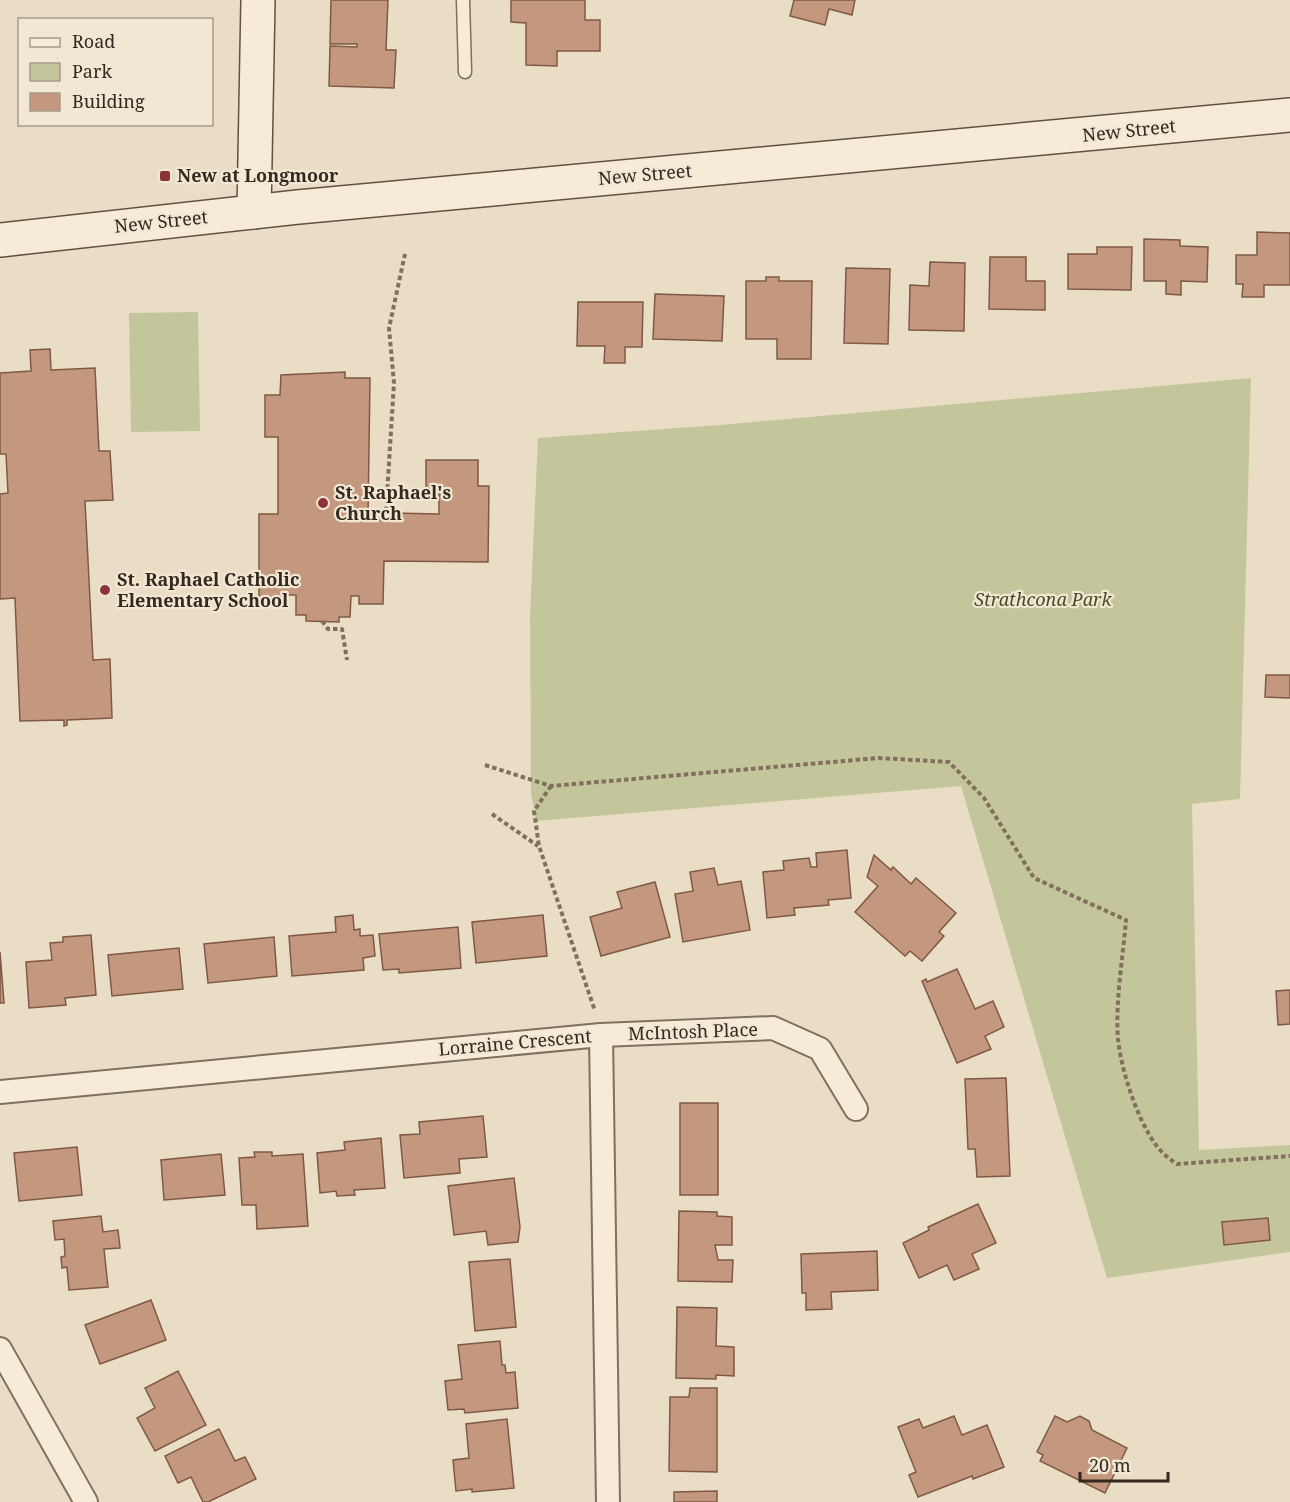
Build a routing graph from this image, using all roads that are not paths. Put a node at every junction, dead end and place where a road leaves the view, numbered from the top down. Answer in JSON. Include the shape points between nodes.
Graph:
{"nodes":[{"id":1,"x":258,"y":0,"type":"edge"},
{"id":2,"x":464,"y":0,"type":"edge"},
{"id":3,"x":465,"y":72,"type":"dead end"},
{"id":4,"x":1290,"y":116,"type":"edge"},
{"id":5,"x":254,"y":212,"type":"junction"},
{"id":6,"x":0,"y":240,"type":"edge"},
{"id":7,"x":601,"y":1035,"type":"junction"},
{"id":8,"x":0,"y":1092,"type":"edge"},
{"id":9,"x":856,"y":1109,"type":"dead end"},
{"id":10,"x":0,"y":1349,"type":"edge"},
{"id":11,"x":8,"y":1381,"type":"edge"},
{"id":12,"x":86,"y":1502,"type":"edge"},
{"id":13,"x":608,"y":1502,"type":"edge"}],
"edges":[{"from":1,"to":5,"type":"main road"},
{"from":2,"to":3,"type":"lane"},
{"from":4,"to":5,"type":"main road","name":"New Street"},
{"from":5,"to":6,"type":"main road","name":"New Street"},
{"from":7,"to":8,"type":"street","name":"Lorraine Crescent"},
{"from":7,"to":9,"type":"street","name":"McIntosh Place","via":[[773,1028],[820,1049]]},
{"from":7,"to":13,"type":"street","name":"Lorraine Crescent"},
{"from":10,"to":11,"type":"street"},
{"from":11,"to":12,"type":"street"}]}
